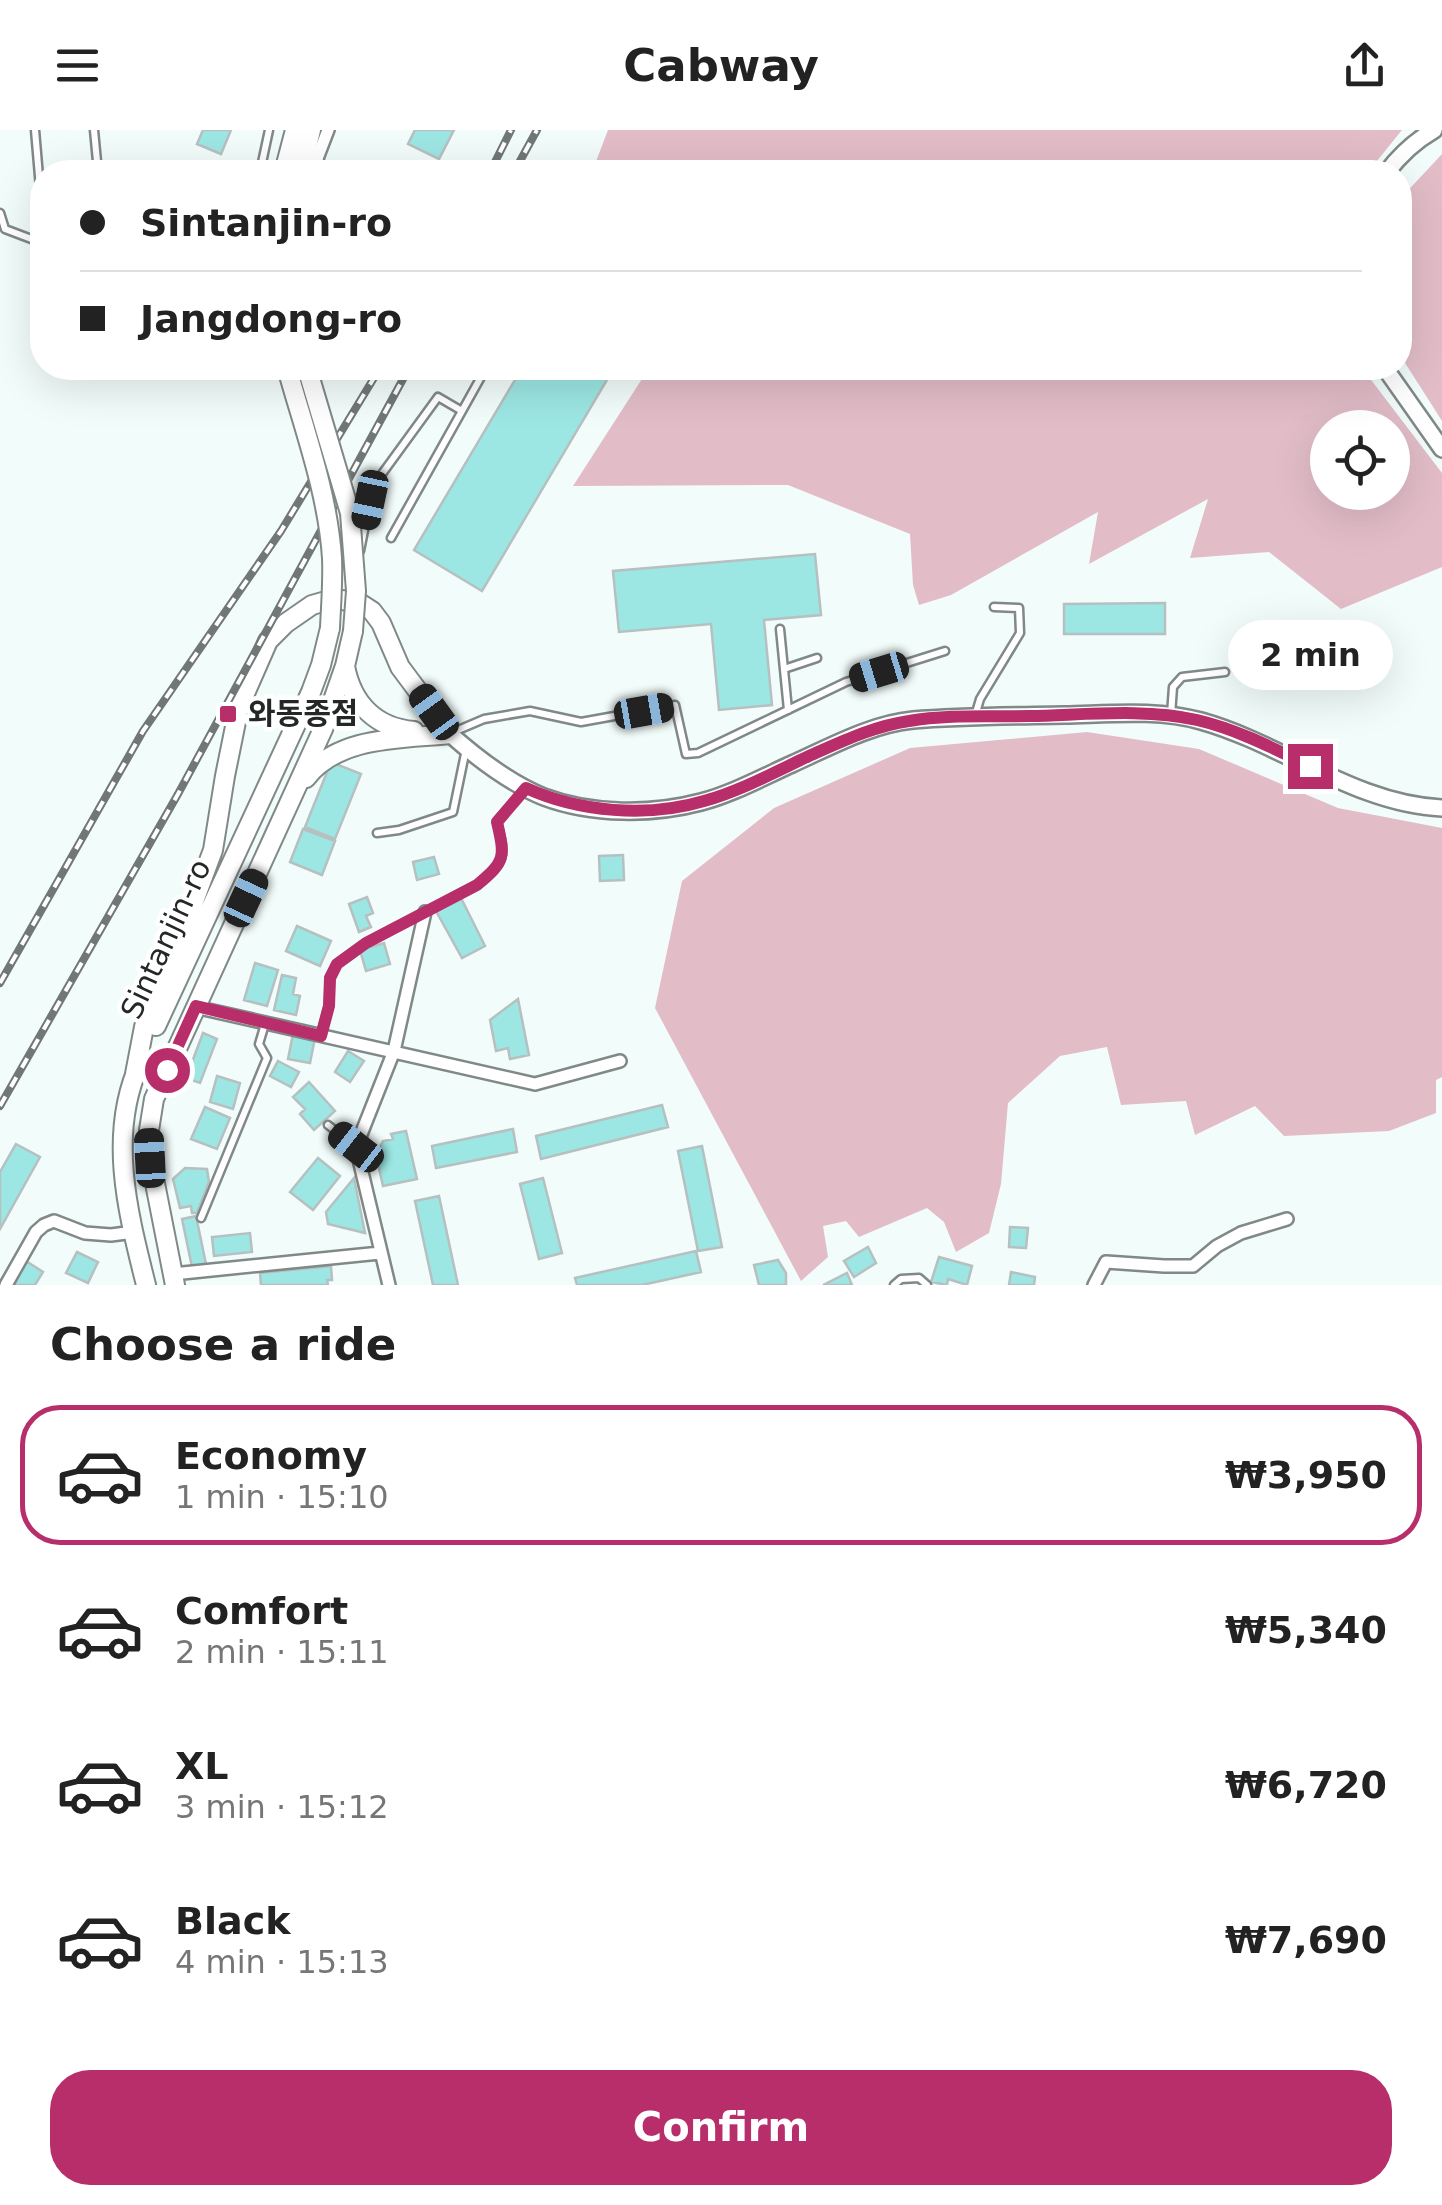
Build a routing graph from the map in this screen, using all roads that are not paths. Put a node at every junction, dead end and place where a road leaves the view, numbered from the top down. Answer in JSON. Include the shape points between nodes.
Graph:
{"nodes":[{"id":1,"x":35,"y":130,"type":"edge"},
{"id":2,"x":94,"y":130,"type":"edge"},
{"id":3,"x":269,"y":130,"type":"edge"},
{"id":4,"x":295,"y":130,"type":"edge"},
{"id":5,"x":310,"y":130,"type":"edge"},
{"id":6,"x":328,"y":130,"type":"edge"},
{"id":7,"x":1434,"y":130,"type":"edge"},
{"id":8,"x":38,"y":160,"type":"edge"},
{"id":9,"x":97,"y":160,"type":"edge"},
{"id":10,"x":263,"y":160,"type":"edge"},
{"id":11,"x":287,"y":160,"type":"edge"},
{"id":12,"x":304,"y":160,"type":"edge"},
{"id":13,"x":317,"y":160,"type":"edge"},
{"id":14,"x":1396,"y":160,"type":"edge"},
{"id":15,"x":0,"y":213,"type":"edge"},
{"id":16,"x":30,"y":238,"type":"edge"},
{"id":17,"x":290,"y":380,"type":"edge"},
{"id":18,"x":311,"y":380,"type":"edge"},
{"id":19,"x":479,"y":380,"type":"edge"},
{"id":20,"x":1393,"y":380,"type":"edge"},
{"id":21,"x":462,"y":412,"type":"junction"},
{"id":22,"x":1442,"y":449,"type":"edge"},
{"id":23,"x":392,"y":538,"type":"dead end"},
{"id":24,"x":358,"y":602,"type":"junction"},
{"id":25,"x":994,"y":607,"type":"dead end"},
{"id":26,"x":780,"y":629,"type":"dead end"},
{"id":27,"x":945,"y":652,"type":"dead end"},
{"id":28,"x":817,"y":658,"type":"dead end"},
{"id":29,"x":345,"y":666,"type":"junction"},
{"id":30,"x":784,"y":669,"type":"junction"},
{"id":31,"x":1225,"y":672,"type":"dead end"},
{"id":32,"x":788,"y":710,"type":"junction"},
{"id":33,"x":1171,"y":716,"type":"junction"},
{"id":34,"x":974,"y":717,"type":"junction"},
{"id":35,"x":450,"y":734,"type":"junction"},
{"id":36,"x":466,"y":748,"type":"junction"},
{"id":37,"x":526,"y":788,"type":"junction"},
{"id":38,"x":296,"y":791,"type":"junction"},
{"id":39,"x":1442,"y":808,"type":"edge"},
{"id":40,"x":376,"y":833,"type":"dead end"},
{"id":41,"x":426,"y":912,"type":"junction"},
{"id":42,"x":196,"y":1006,"type":"junction"},
{"id":43,"x":266,"y":1023,"type":"junction"},
{"id":44,"x":321,"y":1036,"type":"junction"},
{"id":45,"x":394,"y":1051,"type":"junction"},
{"id":46,"x":620,"y":1061,"type":"dead end"},
{"id":47,"x":135,"y":1074,"type":"junction"},
{"id":48,"x":328,"y":1126,"type":"dead end"},
{"id":49,"x":356,"y":1147,"type":"junction"},
{"id":50,"x":201,"y":1218,"type":"dead end"},
{"id":51,"x":1286,"y":1219,"type":"dead end"},
{"id":52,"x":134,"y":1232,"type":"junction"},
{"id":53,"x":380,"y":1253,"type":"junction"},
{"id":54,"x":174,"y":1279,"type":"edge"},
{"id":55,"x":6,"y":1285,"type":"edge"},
{"id":56,"x":146,"y":1285,"type":"edge"},
{"id":57,"x":389,"y":1285,"type":"edge"},
{"id":58,"x":894,"y":1285,"type":"edge"},
{"id":59,"x":928,"y":1285,"type":"edge"},
{"id":60,"x":1094,"y":1285,"type":"edge"}],
"edges":[{"from":1,"to":8,"type":"lane"},
{"from":2,"to":9,"type":"lane"},
{"from":3,"to":10,"type":"lane"},
{"from":4,"to":11,"type":"main road"},
{"from":5,"to":12,"type":"main road"},
{"from":6,"to":13,"type":"street"},
{"from":7,"to":14,"type":"street"},
{"from":15,"to":16,"type":"lane","via":[[5,229]]},
{"from":17,"to":47,"type":"main road","name":"Sintanjin-ro","bridge":true,"via":[[332,553],[330,628],[310,692]]},
{"from":18,"to":29,"type":"main road","name":"Sintanjin-ro","bridge":true,"via":[[350,513],[356,591]]},
{"from":19,"to":21,"type":"lane"},
{"from":20,"to":22,"type":"street"},
{"from":21,"to":23,"type":"lane"},
{"from":21,"to":24,"type":"lane","via":[[438,397],[379,478],[359,556]]},
{"from":24,"to":35,"type":"main road","via":[[381,623],[400,667]]},
{"from":24,"to":47,"type":"main road","via":[[312,605],[268,641],[239,707],[214,850],[144,1026]]},
{"from":25,"to":34,"type":"lane","via":[[1019,608],[1020,633]]},
{"from":26,"to":30,"type":"lane"},
{"from":27,"to":32,"type":"lane","via":[[846,682]]},
{"from":28,"to":30,"type":"lane"},
{"from":29,"to":35,"type":"main road","via":[[353,694],[380,722]]},
{"from":29,"to":38,"type":"main road","name":"Sintanjin-ro"},
{"from":30,"to":32,"type":"lane"},
{"from":31,"to":33,"type":"lane","via":[[1182,677],[1173,688]]},
{"from":32,"to":35,"type":"lane","via":[[686,754],[675,705],[581,722],[530,711],[484,718]]},
{"from":33,"to":34,"type":"street"},
{"from":33,"to":39,"type":"street","via":[[1252,739],[1375,795]]},
{"from":34,"to":37,"type":"street","via":[[908,721],[854,736],[704,801],[672,808],[588,808]]},
{"from":35,"to":36,"type":"street"},
{"from":35,"to":38,"type":"main road","via":[[354,746],[313,770]]},
{"from":36,"to":37,"type":"street"},
{"from":36,"to":40,"type":"lane","via":[[453,812]]},
{"from":37,"to":41,"type":"lane","via":[[497,822],[502,859],[491,874]]},
{"from":38,"to":42,"type":"main road","name":"Sintanjin-ro"},
{"from":41,"to":44,"type":"lane","via":[[337,964]]},
{"from":41,"to":45,"type":"street"},
{"from":42,"to":43,"type":"street"},
{"from":42,"to":54,"type":"main road","name":"Sintanjin-ro","via":[[154,1099],[149,1130]]},
{"from":43,"to":44,"type":"street"},
{"from":43,"to":50,"type":"lane","via":[[259,1044],[268,1058]]},
{"from":44,"to":45,"type":"street"},
{"from":45,"to":46,"type":"street","via":[[535,1084]]},
{"from":45,"to":49,"type":"street"},
{"from":47,"to":52,"type":"main road","name":"Sintanjin-ro","via":[[122,1147]]},
{"from":48,"to":49,"type":"lane"},
{"from":49,"to":53,"type":"street"},
{"from":51,"to":60,"type":"street","via":[[1242,1233],[1193,1266],[1106,1262]]},
{"from":52,"to":55,"type":"street","via":[[85,1234],[54,1222],[44,1225]]},
{"from":52,"to":56,"type":"main road","name":"Sintanjin-ro"},
{"from":53,"to":54,"type":"street"},
{"from":53,"to":57,"type":"street"},
{"from":58,"to":59,"type":"lane","via":[[919,1278]]}]}
